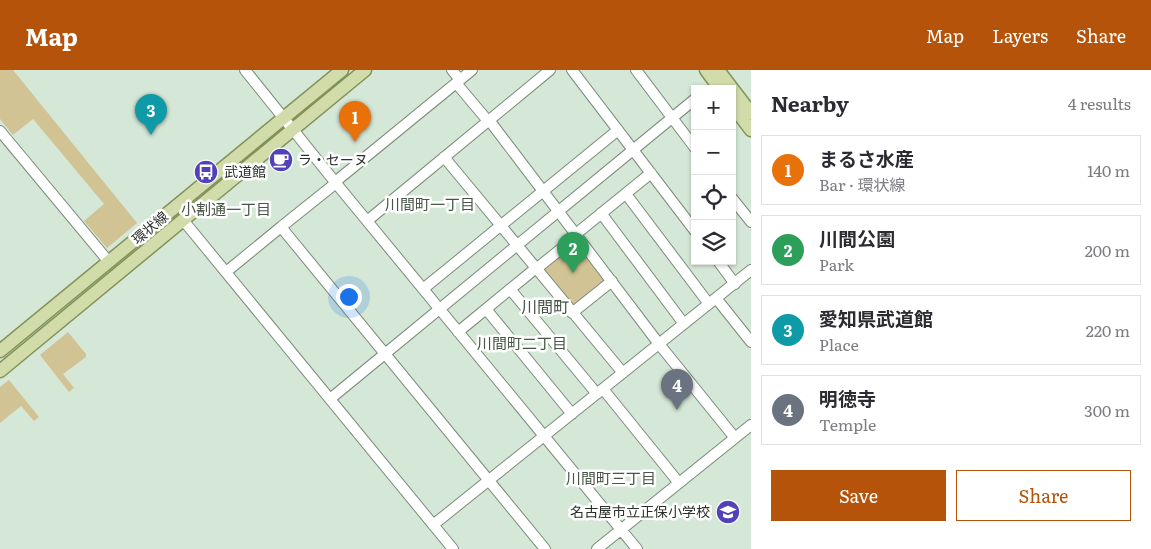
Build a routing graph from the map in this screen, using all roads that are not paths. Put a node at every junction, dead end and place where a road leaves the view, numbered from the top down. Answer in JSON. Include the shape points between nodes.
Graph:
{"nodes":[{"id":1,"x":245,"y":70,"type":"edge"},
{"id":2,"x":342,"y":70,"type":"edge"},
{"id":3,"x":365,"y":70,"type":"edge"},
{"id":4,"x":452,"y":70,"type":"edge"},
{"id":5,"x":472,"y":70,"type":"edge"},
{"id":6,"x":550,"y":70,"type":"edge"},
{"id":7,"x":572,"y":70,"type":"edge"},
{"id":8,"x":636,"y":70,"type":"edge"},
{"id":9,"x":706,"y":70,"type":"edge"},
{"id":10,"x":458,"y":81,"type":"junction"},
{"id":11,"x":715,"y":82,"type":"edge"},
{"id":12,"x":691,"y":102,"type":"edge"},
{"id":13,"x":736,"y":110,"type":"edge"},
{"id":14,"x":751,"y":113,"type":"edge"},
{"id":15,"x":284,"y":118,"type":"junction"},
{"id":16,"x":672,"y":118,"type":"junction"},
{"id":17,"x":488,"y":120,"type":"junction"},
{"id":18,"x":292,"y":130,"type":"junction"},
{"id":19,"x":618,"y":130,"type":"junction"},
{"id":20,"x":751,"y":130,"type":"edge"},
{"id":21,"x":0,"y":131,"type":"edge"},
{"id":22,"x":691,"y":143,"type":"edge"},
{"id":23,"x":633,"y":150,"type":"junction"},
{"id":24,"x":444,"y":157,"type":"junction"},
{"id":25,"x":651,"y":173,"type":"junction"},
{"id":26,"x":335,"y":182,"type":"junction"},
{"id":27,"x":543,"y":191,"type":"junction"},
{"id":28,"x":626,"y":194,"type":"junction"},
{"id":29,"x":736,"y":203,"type":"edge"},
{"id":30,"x":558,"y":211,"type":"junction"},
{"id":31,"x":601,"y":214,"type":"junction"},
{"id":32,"x":183,"y":220,"type":"junction"},
{"id":33,"x":367,"y":221,"type":"junction"},
{"id":34,"x":751,"y":222,"type":"edge"},
{"id":35,"x":501,"y":225,"type":"junction"},
{"id":36,"x":691,"y":226,"type":"edge"},
{"id":37,"x":281,"y":227,"type":"junction"},
{"id":38,"x":577,"y":235,"type":"junction"},
{"id":39,"x":517,"y":245,"type":"junction"},
{"id":40,"x":109,"y":262,"type":"junction"},
{"id":41,"x":721,"y":265,"type":"edge"},
{"id":42,"x":536,"y":268,"type":"junction"},
{"id":43,"x":751,"y":270,"type":"edge"},
{"id":44,"x":226,"y":272,"type":"junction"},
{"id":45,"x":612,"y":281,"type":"junction"},
{"id":46,"x":734,"y":284,"type":"junction"},
{"id":47,"x":423,"y":289,"type":"junction"},
{"id":48,"x":510,"y":289,"type":"junction"},
{"id":49,"x":713,"y":301,"type":"junction"},
{"id":50,"x":439,"y":309,"type":"junction"},
{"id":51,"x":486,"y":309,"type":"junction"},
{"id":52,"x":572,"y":312,"type":"junction"},
{"id":53,"x":684,"y":324,"type":"junction"},
{"id":54,"x":458,"y":332,"type":"junction"},
{"id":55,"x":751,"y":342,"type":"edge"},
{"id":56,"x":659,"y":344,"type":"junction"},
{"id":57,"x":0,"y":351,"type":"edge"},
{"id":58,"x":385,"y":354,"type":"junction"},
{"id":59,"x":0,"y":371,"type":"edge"},
{"id":60,"x":622,"y":373,"type":"junction"},
{"id":61,"x":600,"y":391,"type":"junction"},
{"id":62,"x":330,"y":399,"type":"junction"},
{"id":63,"x":572,"y":414,"type":"junction"},
{"id":64,"x":751,"y":425,"type":"edge"},
{"id":65,"x":544,"y":436,"type":"junction"},
{"id":66,"x":736,"y":438,"type":"junction"},
{"id":67,"x":489,"y":481,"type":"junction"},
{"id":68,"x":679,"y":483,"type":"junction"},
{"id":69,"x":434,"y":525,"type":"junction"},
{"id":70,"x":621,"y":530,"type":"junction"},
{"id":71,"x":453,"y":549,"type":"edge"},
{"id":72,"x":545,"y":549,"type":"edge"},
{"id":73,"x":597,"y":549,"type":"edge"},
{"id":74,"x":637,"y":549,"type":"edge"}],
"edges":[{"from":1,"to":15,"type":"street"},
{"from":2,"to":15,"type":"main road","name":"環状線"},
{"from":3,"to":18,"type":"main road","name":"環状線"},
{"from":4,"to":10,"type":"street"},
{"from":5,"to":10,"type":"street"},
{"from":6,"to":17,"type":"street"},
{"from":7,"to":19,"type":"street"},
{"from":8,"to":16,"type":"street"},
{"from":9,"to":11,"type":"main road"},
{"from":10,"to":17,"type":"street"},
{"from":10,"to":26,"type":"street"},
{"from":11,"to":14,"type":"main road"},
{"from":12,"to":16,"type":"street"},
{"from":13,"to":20,"type":"main road"},
{"from":15,"to":18,"type":"street"},
{"from":15,"to":40,"type":"main road","name":"環状線"},
{"from":16,"to":22,"type":"street"},
{"from":16,"to":23,"type":"street"},
{"from":17,"to":24,"type":"street"},
{"from":17,"to":27,"type":"street"},
{"from":18,"to":26,"type":"street"},
{"from":18,"to":32,"type":"main road","name":"環状線"},
{"from":19,"to":23,"type":"street"},
{"from":19,"to":27,"type":"street"},
{"from":21,"to":40,"type":"street"},
{"from":23,"to":25,"type":"street"},
{"from":23,"to":30,"type":"street"},
{"from":24,"to":33,"type":"street"},
{"from":24,"to":35,"type":"street"},
{"from":25,"to":28,"type":"street"},
{"from":25,"to":36,"type":"street"},
{"from":26,"to":33,"type":"street"},
{"from":26,"to":37,"type":"street"},
{"from":27,"to":30,"type":"street"},
{"from":27,"to":35,"type":"street"},
{"from":28,"to":31,"type":"street"},
{"from":28,"to":49,"type":"street"},
{"from":29,"to":34,"type":"street"},
{"from":30,"to":38,"type":"street"},
{"from":30,"to":39,"type":"street"},
{"from":31,"to":38,"type":"street"},
{"from":31,"to":53,"type":"street"},
{"from":32,"to":44,"type":"street"},
{"from":32,"to":59,"type":"main road","name":"環状線"},
{"from":33,"to":47,"type":"street"},
{"from":35,"to":39,"type":"street"},
{"from":35,"to":47,"type":"street"},
{"from":37,"to":44,"type":"street"},
{"from":37,"to":58,"type":"street"},
{"from":38,"to":42,"type":"street"},
{"from":38,"to":45,"type":"street"},
{"from":39,"to":42,"type":"street"},
{"from":39,"to":50,"type":"street"},
{"from":40,"to":57,"type":"main road","name":"環状線"},
{"from":41,"to":46,"type":"street"},
{"from":42,"to":48,"type":"street"},
{"from":42,"to":52,"type":"street"},
{"from":43,"to":46,"type":"street"},
{"from":44,"to":62,"type":"street"},
{"from":45,"to":52,"type":"street"},
{"from":45,"to":56,"type":"street"},
{"from":46,"to":49,"type":"street"},
{"from":47,"to":50,"type":"street"},
{"from":48,"to":51,"type":"street"},
{"from":48,"to":61,"type":"street"},
{"from":49,"to":53,"type":"street"},
{"from":49,"to":55,"type":"street"},
{"from":50,"to":54,"type":"street"},
{"from":50,"to":58,"type":"street"},
{"from":51,"to":54,"type":"street"},
{"from":51,"to":63,"type":"street"},
{"from":52,"to":60,"type":"street"},
{"from":53,"to":56,"type":"street"},
{"from":54,"to":65,"type":"street"},
{"from":56,"to":60,"type":"street"},
{"from":56,"to":66,"type":"street"},
{"from":58,"to":62,"type":"street"},
{"from":58,"to":67,"type":"street"},
{"from":60,"to":61,"type":"street"},
{"from":61,"to":63,"type":"street"},
{"from":61,"to":68,"type":"street"},
{"from":62,"to":69,"type":"street"},
{"from":63,"to":65,"type":"street"},
{"from":64,"to":66,"type":"street"},
{"from":65,"to":67,"type":"street"},
{"from":65,"to":70,"type":"street"},
{"from":66,"to":68,"type":"street"},
{"from":67,"to":69,"type":"street"},
{"from":67,"to":72,"type":"street"},
{"from":68,"to":70,"type":"street"},
{"from":69,"to":71,"type":"street"},
{"from":70,"to":73,"type":"street"},
{"from":70,"to":74,"type":"street"}]}
